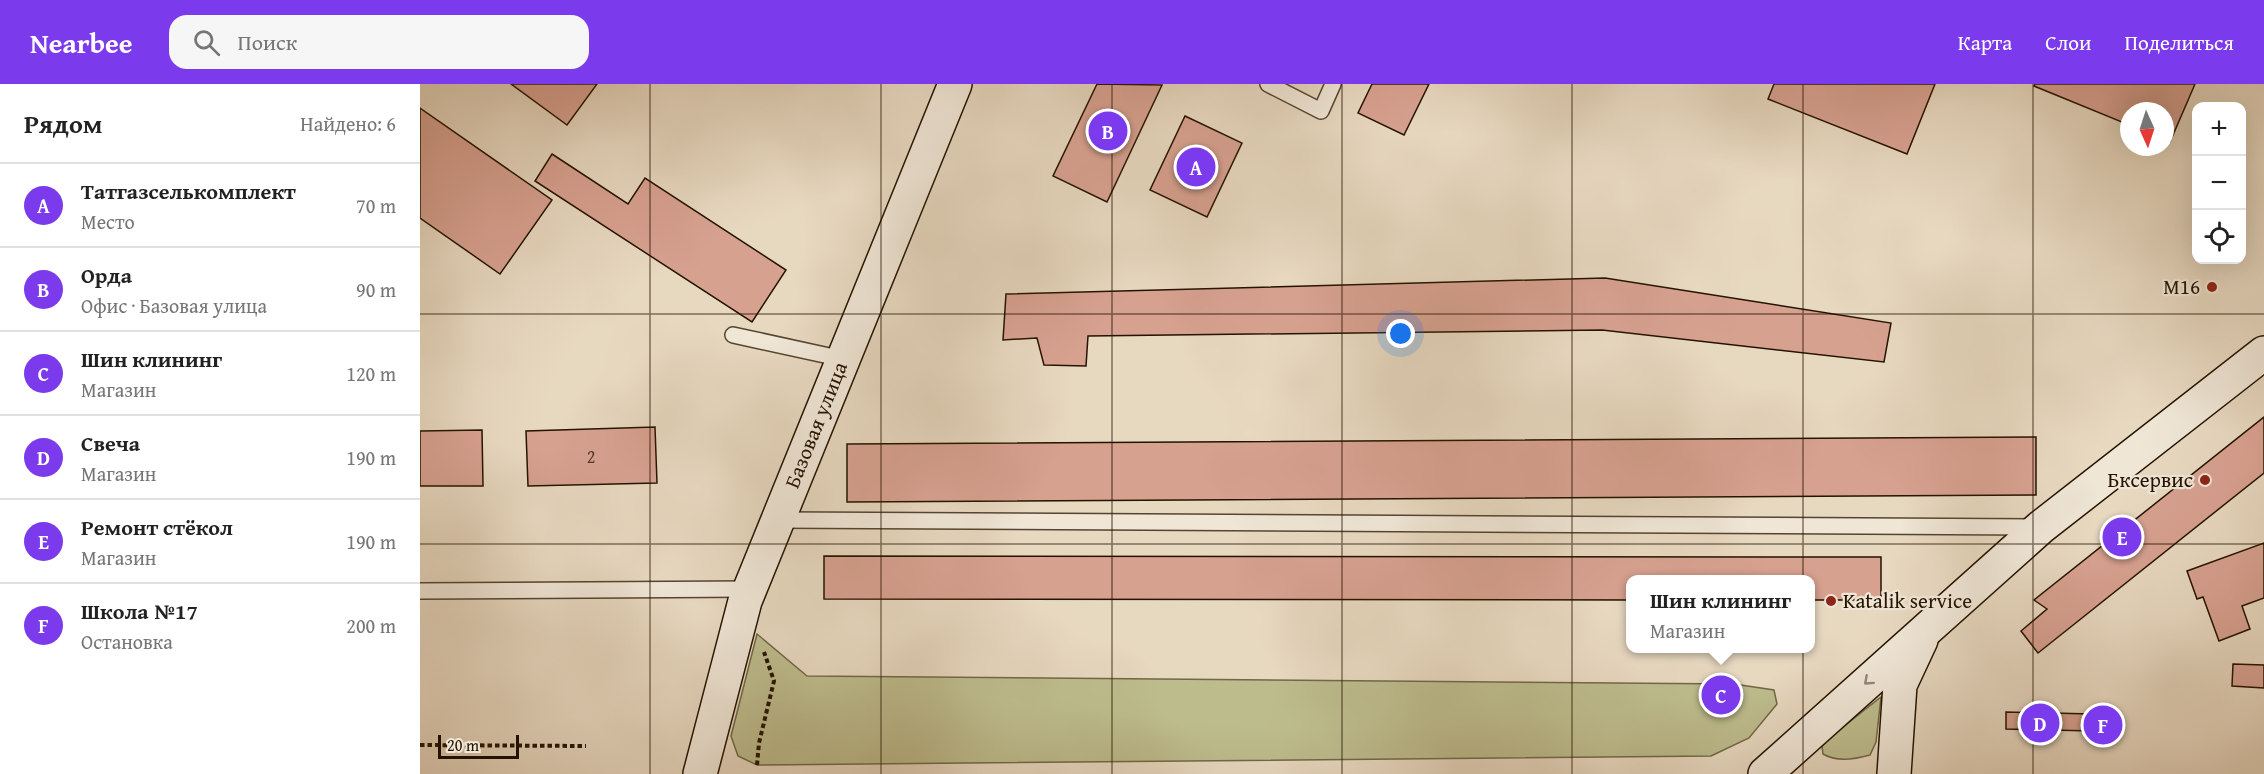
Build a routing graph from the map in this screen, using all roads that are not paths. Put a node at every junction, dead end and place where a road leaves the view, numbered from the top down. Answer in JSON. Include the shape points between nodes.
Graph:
{"nodes":[{"id":1,"x":955,"y":84,"type":"edge"},
{"id":2,"x":1268,"y":84,"type":"edge"},
{"id":3,"x":1333,"y":84,"type":"edge"},
{"id":4,"x":733,"y":334,"type":"dead end"},
{"id":5,"x":2264,"y":353,"type":"edge"},
{"id":6,"x":843,"y":359,"type":"junction"},
{"id":7,"x":777,"y":520,"type":"junction"},
{"id":8,"x":2041,"y":527,"type":"junction"},
{"id":9,"x":750,"y":589,"type":"junction"},
{"id":10,"x":420,"y":591,"type":"edge"},
{"id":11,"x":1927,"y":627,"type":"junction"},
{"id":12,"x":700,"y":774,"type":"edge"},
{"id":13,"x":1765,"y":774,"type":"edge"},
{"id":14,"x":1894,"y":774,"type":"edge"}],
"edges":[{"from":1,"to":6,"type":"street","name":"Базовая улица"},
{"from":2,"to":3,"type":"lane","via":[[1322,111]]},
{"from":4,"to":6,"type":"lane"},
{"from":5,"to":8,"type":"street"},
{"from":6,"to":7,"type":"street","name":"Базовая улица"},
{"from":7,"to":8,"type":"lane"},
{"from":7,"to":9,"type":"street","name":"Базовая улица"},
{"from":8,"to":11,"type":"street"},
{"from":9,"to":10,"type":"lane"},
{"from":9,"to":12,"type":"street","name":"Базовая улица"},
{"from":11,"to":13,"type":"street","one_way":true},
{"from":11,"to":14,"type":"street","via":[[1900,685]]}]}
